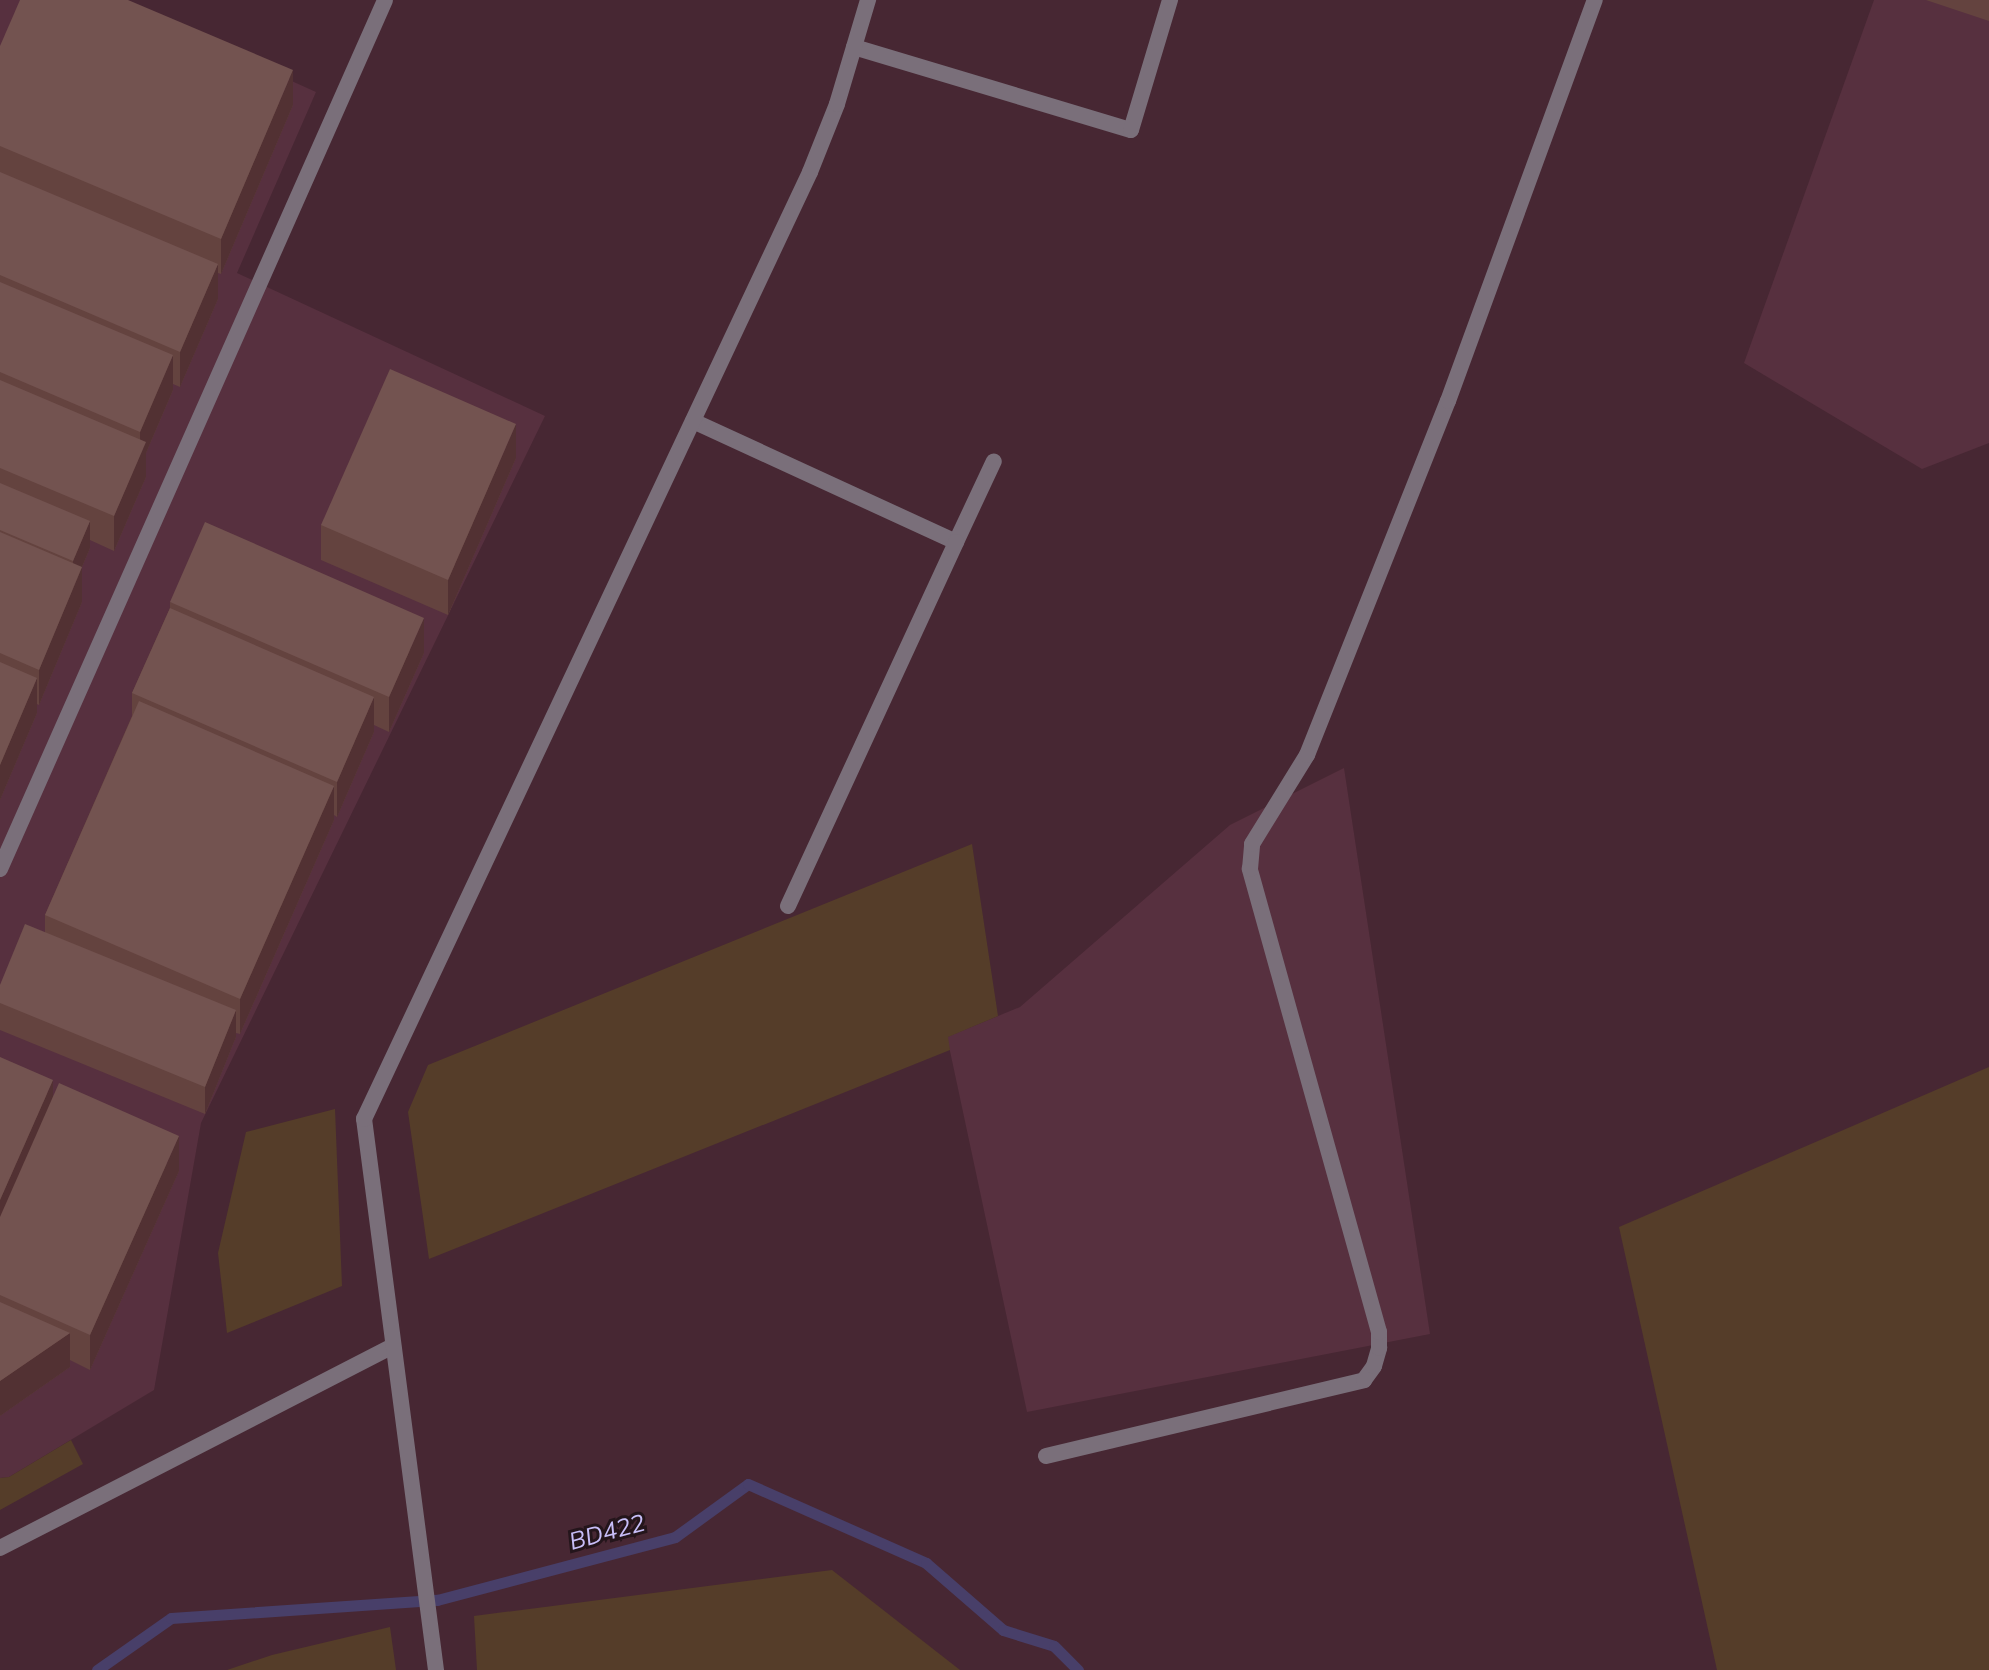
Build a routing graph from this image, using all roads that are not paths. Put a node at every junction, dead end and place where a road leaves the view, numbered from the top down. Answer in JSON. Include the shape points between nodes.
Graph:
{"nodes":[{"id":1,"x":385,"y":0,"type":"edge"},
{"id":2,"x":868,"y":0,"type":"edge"},
{"id":3,"x":1170,"y":0,"type":"edge"},
{"id":4,"x":1595,"y":0,"type":"edge"},
{"id":5,"x":854,"y":47,"type":"junction"},
{"id":6,"x":693,"y":421,"type":"junction"},
{"id":7,"x":994,"y":461,"type":"dead end"},
{"id":8,"x":956,"y":542,"type":"junction"},
{"id":9,"x":0,"y":869,"type":"edge"},
{"id":10,"x":788,"y":906,"type":"dead end"},
{"id":11,"x":393,"y":1346,"type":"junction"},
{"id":12,"x":1046,"y":1456,"type":"dead end"},
{"id":13,"x":0,"y":1548,"type":"edge"},
{"id":14,"x":436,"y":1670,"type":"edge"}],
"edges":[{"from":1,"to":9,"type":"street"},
{"from":2,"to":5,"type":"street"},
{"from":3,"to":5,"type":"street","via":[[1131,130]]},
{"from":4,"to":12,"type":"street","via":[[1448,401],[1307,755],[1252,844],[1250,869],[1379,1332],[1374,1366],[1364,1380]]},
{"from":5,"to":6,"type":"street","via":[[810,172]]},
{"from":6,"to":8,"type":"street"},
{"from":6,"to":11,"type":"street","via":[[364,1119]]},
{"from":7,"to":8,"type":"street"},
{"from":8,"to":10,"type":"street"},
{"from":11,"to":13,"type":"street"},
{"from":11,"to":14,"type":"street"}]}
